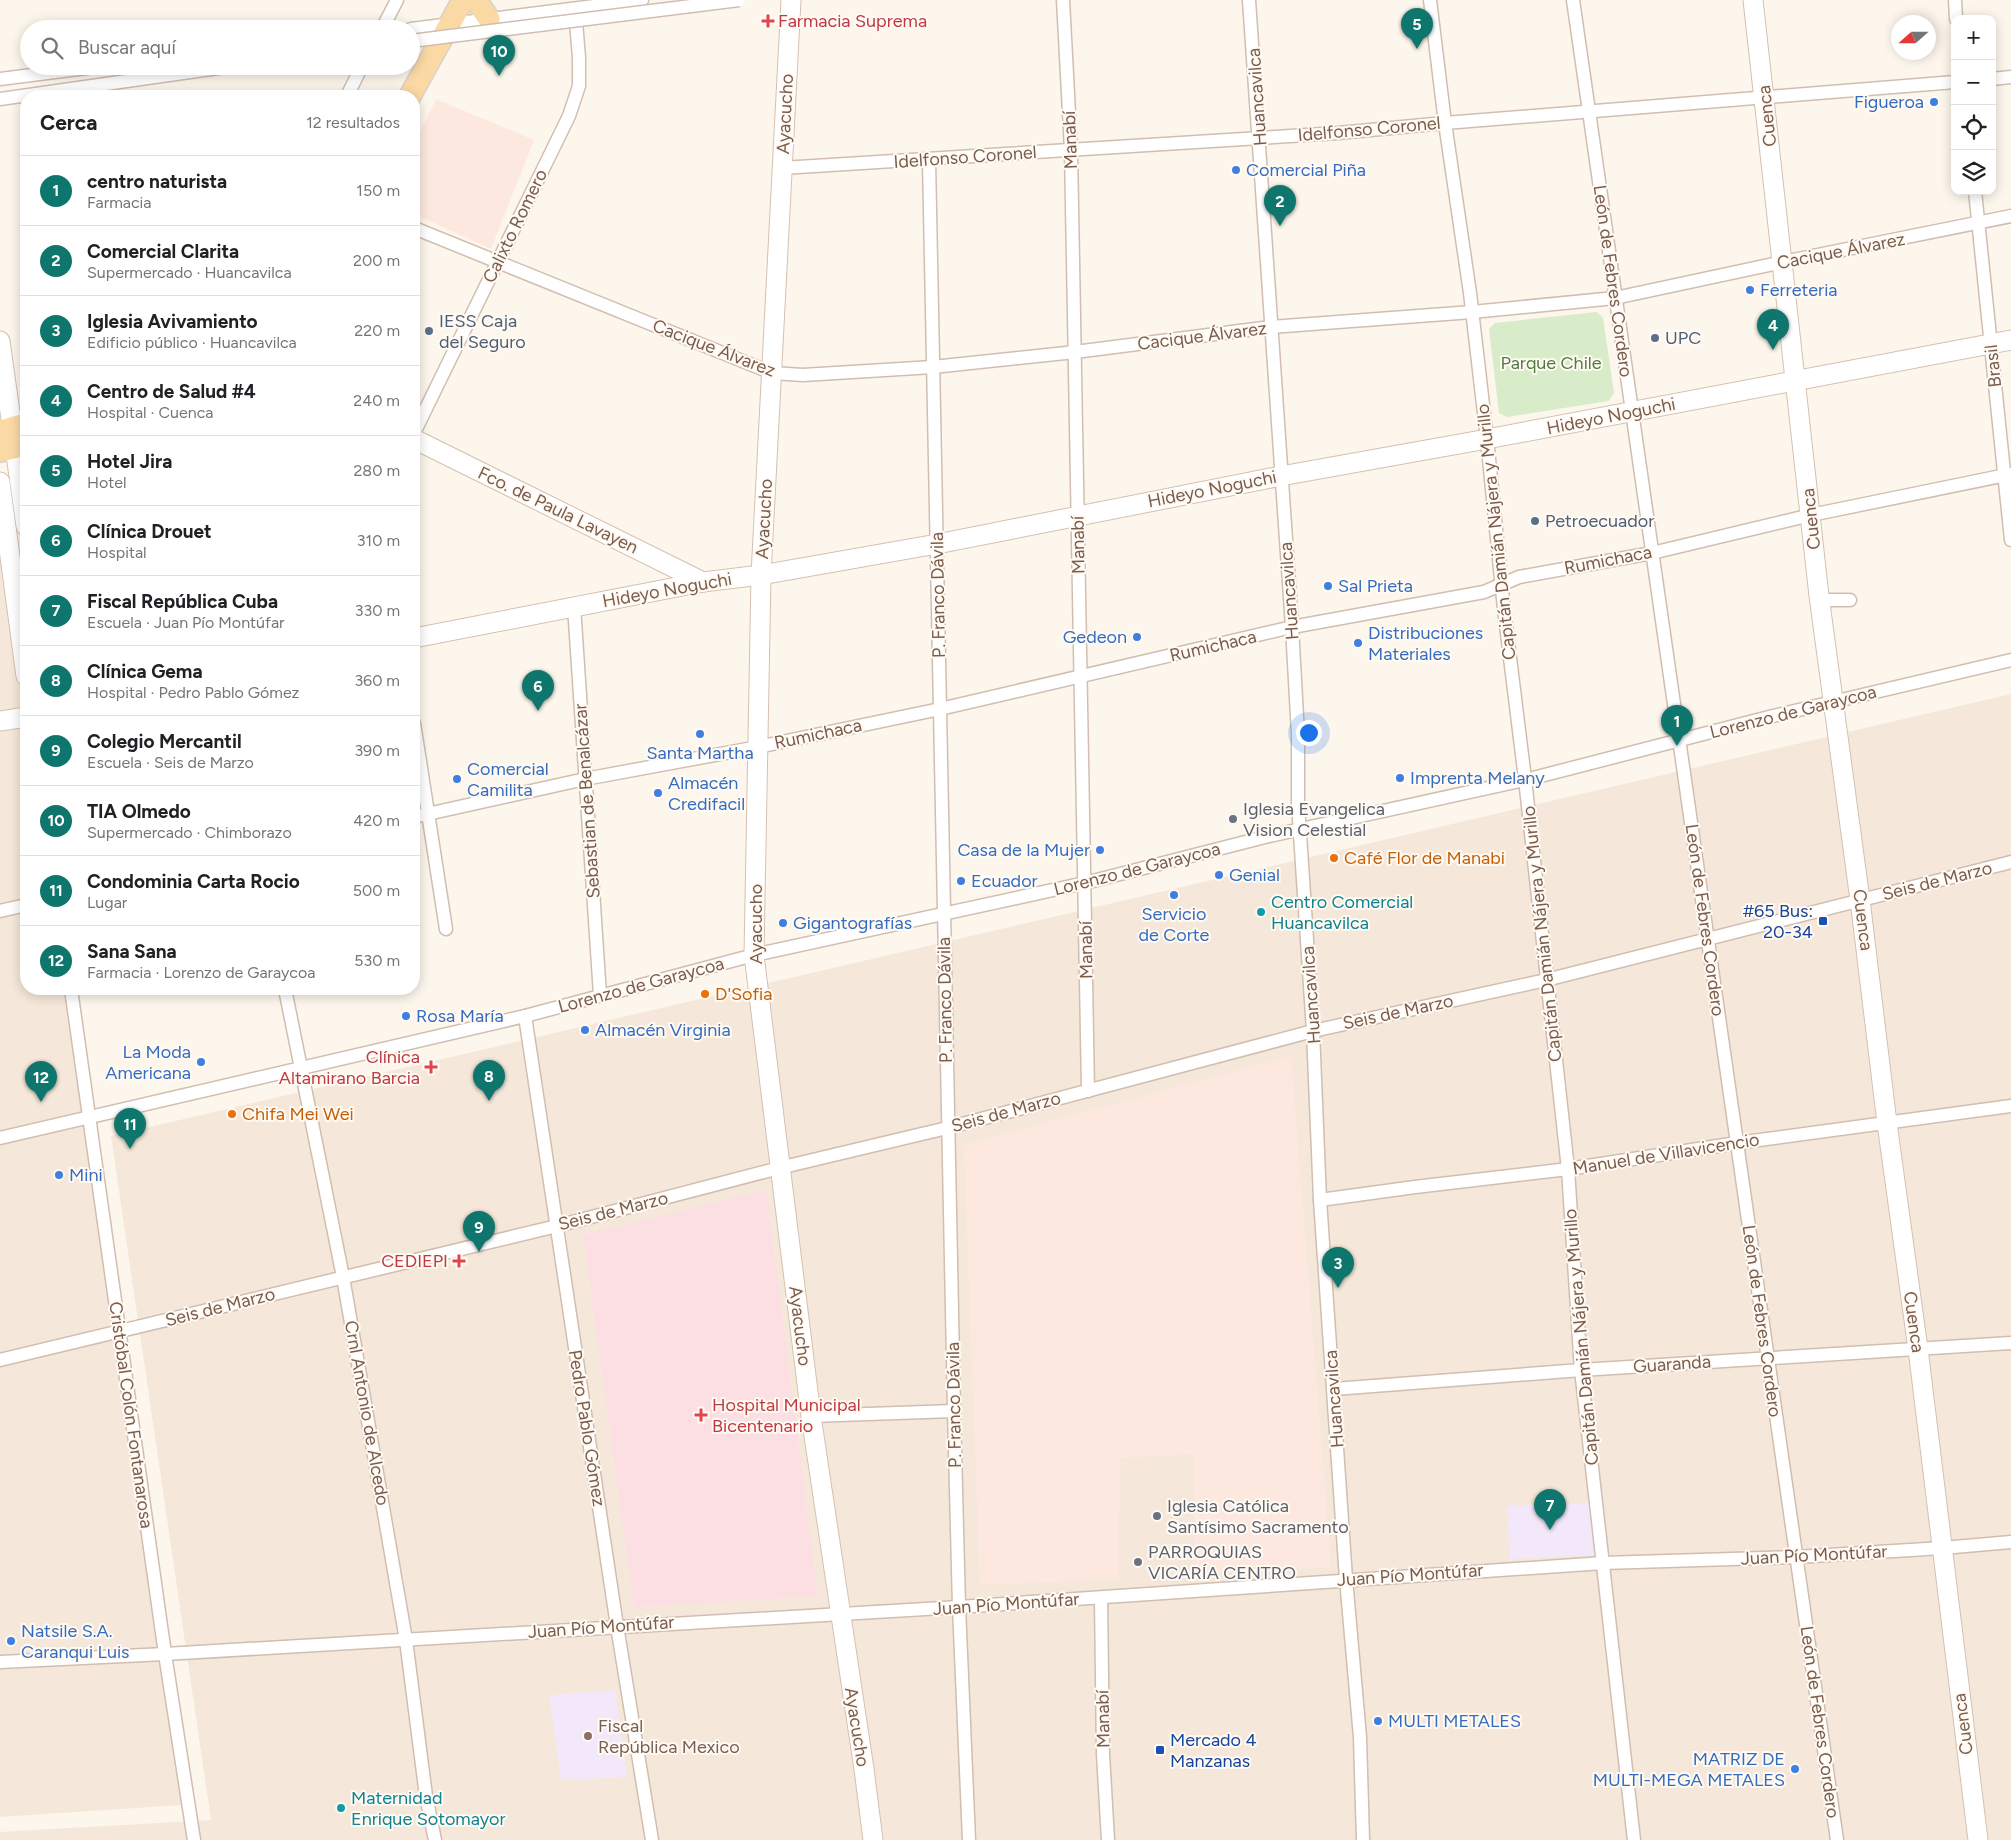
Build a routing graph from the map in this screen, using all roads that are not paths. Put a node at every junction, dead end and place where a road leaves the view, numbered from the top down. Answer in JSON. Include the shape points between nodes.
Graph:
{"nodes":[{"id":1,"x":397,"y":0,"type":"edge"},
{"id":2,"x":463,"y":0,"type":"edge"},
{"id":3,"x":476,"y":0,"type":"edge"},
{"id":4,"x":642,"y":0,"type":"edge"},
{"id":5,"x":739,"y":0,"type":"edge"},
{"id":6,"x":791,"y":0,"type":"edge"},
{"id":7,"x":1063,"y":0,"type":"edge"},
{"id":8,"x":1249,"y":0,"type":"edge"},
{"id":9,"x":1430,"y":0,"type":"edge"},
{"id":10,"x":1573,"y":0,"type":"edge"},
{"id":11,"x":1753,"y":0,"type":"edge"},
{"id":12,"x":1954,"y":0,"type":"edge"},
{"id":13,"x":575,"y":9,"type":"junction"},
{"id":14,"x":1956,"y":15,"type":"edge"},
{"id":15,"x":489,"y":19,"type":"junction"},
{"id":16,"x":387,"y":20,"type":"edge"},
{"id":17,"x":450,"y":23,"type":"junction"},
{"id":18,"x":420,"y":28,"type":"edge"},
{"id":19,"x":420,"y":40,"type":"edge"},
{"id":20,"x":26,"y":75,"type":"edge"},
{"id":21,"x":169,"y":75,"type":"edge"},
{"id":22,"x":358,"y":75,"type":"edge"},
{"id":23,"x":0,"y":78,"type":"edge"},
{"id":24,"x":2011,"y":78,"type":"edge"},
{"id":25,"x":1996,"y":79,"type":"edge"},
{"id":26,"x":1951,"y":82,"type":"edge"},
{"id":27,"x":64,"y":90,"type":"edge"},
{"id":28,"x":350,"y":90,"type":"edge"},
{"id":29,"x":413,"y":90,"type":"edge"},
{"id":30,"x":20,"y":96,"type":"edge"},
{"id":31,"x":1764,"y":96,"type":"junction"},
{"id":32,"x":0,"y":99,"type":"edge"},
{"id":33,"x":1589,"y":112,"type":"junction"},
{"id":34,"x":1445,"y":123,"type":"junction"},
{"id":35,"x":1260,"y":137,"type":"junction"},
{"id":36,"x":1071,"y":150,"type":"junction"},
{"id":37,"x":929,"y":160,"type":"junction"},
{"id":38,"x":782,"y":168,"type":"junction"},
{"id":39,"x":1975,"y":195,"type":"edge"},
{"id":40,"x":2011,"y":216,"type":"edge"},
{"id":41,"x":1978,"y":224,"type":"junction"},
{"id":42,"x":420,"y":230,"type":"edge"},
{"id":43,"x":498,"y":262,"type":"junction"},
{"id":44,"x":1783,"y":262,"type":"junction"},
{"id":45,"x":1615,"y":298,"type":"junction"},
{"id":46,"x":1472,"y":312,"type":"junction"},
{"id":47,"x":1271,"y":327,"type":"junction"},
{"id":48,"x":2011,"y":340,"type":"edge"},
{"id":49,"x":0,"y":341,"type":"edge"},
{"id":50,"x":1991,"y":344,"type":"junction"},
{"id":51,"x":1075,"y":352,"type":"junction"},
{"id":52,"x":933,"y":367,"type":"junction"},
{"id":53,"x":772,"y":373,"type":"junction"},
{"id":54,"x":1796,"y":380,"type":"junction"},
{"id":55,"x":1632,"y":411,"type":"junction"},
{"id":56,"x":420,"y":421,"type":"edge"},
{"id":57,"x":14,"y":438,"type":"edge"},
{"id":58,"x":1488,"y":440,"type":"junction"},
{"id":59,"x":420,"y":442,"type":"edge"},
{"id":60,"x":2008,"y":475,"type":"edge"},
{"id":61,"x":1281,"y":476,"type":"junction"},
{"id":62,"x":0,"y":482,"type":"edge"},
{"id":63,"x":20,"y":482,"type":"edge"},
{"id":64,"x":1811,"y":515,"type":"junction"},
{"id":65,"x":1078,"y":516,"type":"junction"},
{"id":66,"x":2011,"y":540,"type":"edge"},
{"id":67,"x":937,"y":544,"type":"junction"},
{"id":68,"x":1652,"y":553,"type":"junction"},
{"id":69,"x":761,"y":575,"type":"junction"},
{"id":70,"x":703,"y":582,"type":"junction"},
{"id":71,"x":1501,"y":584,"type":"junction"},
{"id":72,"x":1819,"y":600,"type":"junction"},
{"id":73,"x":1850,"y":600,"type":"dead end"},
{"id":74,"x":574,"y":606,"type":"junction"},
{"id":75,"x":1292,"y":627,"type":"junction"},
{"id":76,"x":20,"y":631,"type":"edge"},
{"id":77,"x":420,"y":637,"type":"edge"},
{"id":78,"x":2011,"y":660,"type":"edge"},
{"id":79,"x":1081,"y":676,"type":"junction"},
{"id":80,"x":1834,"y":702,"type":"junction"},
{"id":81,"x":940,"y":709,"type":"junction"},
{"id":82,"x":20,"y":718,"type":"edge"},
{"id":83,"x":0,"y":721,"type":"edge"},
{"id":84,"x":1679,"y":740,"type":"junction"},
{"id":85,"x":758,"y":747,"type":"junction"},
{"id":86,"x":420,"y":765,"type":"edge"},
{"id":87,"x":585,"y":779,"type":"junction"},
{"id":88,"x":1525,"y":779,"type":"junction"},
{"id":89,"x":427,"y":814,"type":"junction"},
{"id":90,"x":420,"y":816,"type":"edge"},
{"id":91,"x":1300,"y":830,"type":"junction"},
{"id":92,"x":2011,"y":862,"type":"edge"},
{"id":93,"x":1085,"y":883,"type":"junction"},
{"id":94,"x":1860,"y":900,"type":"junction"},
{"id":95,"x":20,"y":907,"type":"edge"},
{"id":96,"x":0,"y":911,"type":"edge"},
{"id":97,"x":943,"y":914,"type":"junction"},
{"id":98,"x":446,"y":929,"type":"dead end"},
{"id":99,"x":1707,"y":938,"type":"junction"},
{"id":100,"x":754,"y":955,"type":"junction"},
{"id":101,"x":1546,"y":980,"type":"junction"},
{"id":102,"x":72,"y":995,"type":"edge"},
{"id":103,"x":286,"y":995,"type":"edge"},
{"id":104,"x":600,"y":995,"type":"junction"},
{"id":105,"x":525,"y":1016,"type":"junction"},
{"id":106,"x":1313,"y":1031,"type":"junction"},
{"id":107,"x":302,"y":1069,"type":"junction"},
{"id":108,"x":1088,"y":1091,"type":"junction"},
{"id":109,"x":2011,"y":1106,"type":"edge"},
{"id":110,"x":88,"y":1117,"type":"junction"},
{"id":111,"x":1887,"y":1122,"type":"junction"},
{"id":112,"x":948,"y":1128,"type":"junction"},
{"id":113,"x":0,"y":1138,"type":"edge"},
{"id":114,"x":1737,"y":1143,"type":"junction"},
{"id":115,"x":779,"y":1168,"type":"junction"},
{"id":116,"x":1568,"y":1169,"type":"junction"},
{"id":117,"x":1320,"y":1200,"type":"junction"},
{"id":118,"x":557,"y":1226,"type":"junction"},
{"id":119,"x":343,"y":1277,"type":"junction"},
{"id":120,"x":119,"y":1331,"type":"junction"},
{"id":121,"x":2011,"y":1343,"type":"edge"},
{"id":122,"x":1918,"y":1349,"type":"junction"},
{"id":123,"x":1768,"y":1357,"type":"junction"},
{"id":124,"x":0,"y":1360,"type":"edge"},
{"id":125,"x":1581,"y":1370,"type":"junction"},
{"id":126,"x":1334,"y":1389,"type":"junction"},
{"id":127,"x":954,"y":1412,"type":"junction"},
{"id":128,"x":811,"y":1416,"type":"junction"},
{"id":129,"x":2011,"y":1542,"type":"edge"},
{"id":130,"x":1943,"y":1548,"type":"junction"},
{"id":131,"x":1796,"y":1558,"type":"junction"},
{"id":132,"x":1603,"y":1563,"type":"junction"},
{"id":133,"x":1346,"y":1579,"type":"junction"},
{"id":134,"x":1101,"y":1598,"type":"junction"},
{"id":135,"x":959,"y":1607,"type":"junction"},
{"id":136,"x":840,"y":1614,"type":"junction"},
{"id":137,"x":617,"y":1626,"type":"junction"},
{"id":138,"x":406,"y":1640,"type":"junction"},
{"id":139,"x":165,"y":1654,"type":"junction"},
{"id":140,"x":0,"y":1662,"type":"edge"},
{"id":141,"x":194,"y":1840,"type":"edge"},
{"id":142,"x":435,"y":1840,"type":"edge"},
{"id":143,"x":652,"y":1840,"type":"edge"},
{"id":144,"x":873,"y":1840,"type":"edge"},
{"id":145,"x":969,"y":1840,"type":"edge"},
{"id":146,"x":1108,"y":1840,"type":"edge"},
{"id":147,"x":1363,"y":1840,"type":"edge"},
{"id":148,"x":1634,"y":1840,"type":"edge"},
{"id":149,"x":1836,"y":1840,"type":"edge"},
{"id":150,"x":1978,"y":1840,"type":"edge"}],
"edges":[{"from":1,"to":16,"type":"street"},
{"from":2,"to":17,"type":"main road"},
{"from":3,"to":15,"type":"main road"},
{"from":4,"to":13,"type":"street"},
{"from":5,"to":19,"type":"street","bridge":true},
{"from":6,"to":38,"type":"street","name":"Ayacucho"},
{"from":7,"to":36,"type":"street","name":"Manabí"},
{"from":8,"to":35,"type":"street","name":"Huancavilca"},
{"from":9,"to":34,"type":"street","name":"Capitán Damián Nájera y Murillo"},
{"from":10,"to":33,"type":"street","name":"León de Febres Cordero"},
{"from":11,"to":31,"type":"street","name":"Cuenca"},
{"from":12,"to":14,"type":"street"},
{"from":13,"to":15,"type":"street"},
{"from":13,"to":43,"type":"street","name":"Calixto Romero","via":[[579,86],[569,116]]},
{"from":15,"to":17,"type":"street"},
{"from":17,"to":18,"type":"street"},
{"from":17,"to":29,"type":"main road"},
{"from":20,"to":23,"type":"street"},
{"from":21,"to":27,"type":"street"},
{"from":22,"to":28,"type":"street"},
{"from":24,"to":25,"type":"street"},
{"from":26,"to":31,"type":"street","name":"Idelfonso Coronel"},
{"from":30,"to":32,"type":"street"},
{"from":31,"to":33,"type":"street","name":"Idelfonso Coronel"},
{"from":31,"to":44,"type":"street","name":"Cuenca"},
{"from":33,"to":34,"type":"street","name":"Idelfonso Coronel"},
{"from":33,"to":45,"type":"street","name":"León de Febres Cordero"},
{"from":34,"to":35,"type":"street","name":"Idelfonso Coronel"},
{"from":34,"to":46,"type":"street","name":"Capitán Damián Nájera y Murillo"},
{"from":35,"to":36,"type":"street","name":"Idelfonso Coronel"},
{"from":35,"to":47,"type":"street","name":"Huancavilca"},
{"from":36,"to":37,"type":"street","name":"Idelfonso Coronel"},
{"from":36,"to":51,"type":"street","name":"Manabí"},
{"from":37,"to":38,"type":"street","name":"Idelfonso Coronel"},
{"from":37,"to":52,"type":"street","name":"P. Franco Dávila"},
{"from":38,"to":53,"type":"street","name":"Ayacucho"},
{"from":39,"to":41,"type":"street","name":"Brasil"},
{"from":40,"to":41,"type":"street","name":"Cacique Álvarez"},
{"from":41,"to":44,"type":"street","name":"Cacique Álvarez"},
{"from":41,"to":50,"type":"street","name":"Brasil"},
{"from":42,"to":43,"type":"street","name":"Cacique Álvarez"},
{"from":43,"to":53,"type":"street","name":"Cacique Álvarez"},
{"from":43,"to":56,"type":"street","name":"Calixto Romero"},
{"from":44,"to":45,"type":"street","name":"Cacique Álvarez"},
{"from":44,"to":54,"type":"street","name":"Cuenca"},
{"from":45,"to":46,"type":"street","name":"Cacique Álvarez"},
{"from":45,"to":55,"type":"street","name":"León de Febres Cordero"},
{"from":46,"to":47,"type":"street","name":"Cacique Álvarez"},
{"from":46,"to":58,"type":"street","name":"Capitán Damián Nájera y Murillo"},
{"from":47,"to":51,"type":"street","name":"Cacique Álvarez"},
{"from":47,"to":61,"type":"street","name":"Huancavilca"},
{"from":48,"to":50,"type":"street","name":"Hideyo Noguchi"},
{"from":49,"to":57,"type":"street"},
{"from":50,"to":54,"type":"street","name":"Hideyo Noguchi"},
{"from":50,"to":60,"type":"street","name":"Brasil"},
{"from":51,"to":52,"type":"street","name":"Cacique Álvarez"},
{"from":51,"to":65,"type":"street","name":"Manabí"},
{"from":52,"to":53,"type":"street","name":"Cacique Álvarez","via":[[803,375]]},
{"from":52,"to":67,"type":"street","name":"P. Franco Dávila"},
{"from":53,"to":69,"type":"street","name":"Ayacucho"},
{"from":54,"to":55,"type":"street","name":"Hideyo Noguchi"},
{"from":54,"to":64,"type":"street","name":"Cuenca"},
{"from":55,"to":58,"type":"street","name":"Hideyo Noguchi"},
{"from":55,"to":68,"type":"street","name":"León de Febres Cordero"},
{"from":57,"to":63,"type":"street"},
{"from":58,"to":61,"type":"street","name":"Hideyo Noguchi"},
{"from":58,"to":71,"type":"street","name":"Capitán Damián Nájera y Murillo"},
{"from":59,"to":70,"type":"street","name":"Fco. de Paula Lavayen"},
{"from":60,"to":64,"type":"street","name":"Rumichaca"},
{"from":60,"to":66,"type":"street","name":"Brasil"},
{"from":61,"to":65,"type":"street","name":"Hideyo Noguchi"},
{"from":61,"to":75,"type":"street","name":"Huancavilca"},
{"from":62,"to":76,"type":"street"},
{"from":64,"to":68,"type":"street","name":"Rumichaca"},
{"from":64,"to":72,"type":"street","name":"Cuenca"},
{"from":65,"to":67,"type":"street","name":"Hideyo Noguchi"},
{"from":65,"to":79,"type":"street","name":"Manabí"},
{"from":67,"to":69,"type":"street","name":"Hideyo Noguchi"},
{"from":67,"to":81,"type":"street","name":"P. Franco Dávila"},
{"from":68,"to":71,"type":"street","name":"Rumichaca","via":[[1519,577]]},
{"from":68,"to":84,"type":"street","name":"León de Febres Cordero"},
{"from":69,"to":70,"type":"street","name":"Hideyo Noguchi"},
{"from":69,"to":85,"type":"street","name":"Ayacucho"},
{"from":70,"to":74,"type":"street","name":"Hideyo Noguchi"},
{"from":71,"to":75,"type":"street","name":"Rumichaca","via":[[1484,592]]},
{"from":71,"to":88,"type":"street","name":"Capitán Damián Nájera y Murillo"},
{"from":72,"to":73,"type":"street"},
{"from":72,"to":80,"type":"street","name":"Cuenca"},
{"from":74,"to":77,"type":"street","name":"Hideyo Noguchi"},
{"from":74,"to":87,"type":"street","name":"Sebastian de Benalcázar"},
{"from":75,"to":79,"type":"street","name":"Rumichaca"},
{"from":75,"to":91,"type":"street","name":"Huancavilca"},
{"from":78,"to":80,"type":"street","name":"Lorenzo de Garaycoa"},
{"from":79,"to":81,"type":"street","name":"Rumichaca"},
{"from":79,"to":93,"type":"street","name":"Manabí"},
{"from":80,"to":84,"type":"street","name":"Lorenzo de Garaycoa"},
{"from":80,"to":94,"type":"street","name":"Cuenca"},
{"from":81,"to":85,"type":"street","name":"Rumichaca"},
{"from":81,"to":97,"type":"street","name":"P. Franco Dávila"},
{"from":82,"to":83,"type":"street"},
{"from":84,"to":88,"type":"street","name":"Lorenzo de Garaycoa"},
{"from":84,"to":99,"type":"street","name":"León de Febres Cordero"},
{"from":85,"to":87,"type":"street","name":"Rumichaca"},
{"from":85,"to":100,"type":"street","name":"Ayacucho"},
{"from":86,"to":89,"type":"street"},
{"from":87,"to":89,"type":"street","name":"Rumichaca"},
{"from":87,"to":104,"type":"street","name":"Sebastian de Benalcázar"},
{"from":88,"to":91,"type":"street","name":"Lorenzo de Garaycoa"},
{"from":88,"to":101,"type":"street","name":"Capitán Damián Nájera y Murillo"},
{"from":89,"to":90,"type":"street","name":"Rumichaca"},
{"from":89,"to":98,"type":"street"},
{"from":91,"to":93,"type":"street","name":"Lorenzo de Garaycoa"},
{"from":91,"to":106,"type":"street","name":"Huancavilca"},
{"from":92,"to":94,"type":"street","name":"Seis de Marzo"},
{"from":93,"to":97,"type":"street","name":"Lorenzo de Garaycoa"},
{"from":93,"to":108,"type":"street","name":"Manabí"},
{"from":94,"to":99,"type":"street","name":"Seis de Marzo"},
{"from":94,"to":111,"type":"street","name":"Cuenca"},
{"from":95,"to":96,"type":"street"},
{"from":97,"to":100,"type":"street","name":"Lorenzo de Garaycoa"},
{"from":97,"to":112,"type":"street","name":"P. Franco Dávila"},
{"from":99,"to":101,"type":"street","name":"Seis de Marzo"},
{"from":99,"to":114,"type":"street","name":"León de Febres Cordero"},
{"from":100,"to":104,"type":"street","name":"Lorenzo de Garaycoa"},
{"from":100,"to":115,"type":"street","name":"Ayacucho"},
{"from":101,"to":106,"type":"street","name":"Seis de Marzo"},
{"from":101,"to":116,"type":"street","name":"Capitán Damián Nájera y Murillo"},
{"from":102,"to":110,"type":"street","name":"Cristóbal Colón Fontanarosa"},
{"from":103,"to":107,"type":"street","name":"Crnl Antonio de Alcedo"},
{"from":104,"to":105,"type":"street","name":"Lorenzo de Garaycoa"},
{"from":105,"to":107,"type":"street","name":"Lorenzo de Garaycoa"},
{"from":105,"to":118,"type":"street","name":"Pedro Pablo Gómez"},
{"from":106,"to":108,"type":"street","name":"Seis de Marzo"},
{"from":106,"to":117,"type":"street","name":"Huancavilca"},
{"from":107,"to":110,"type":"street","name":"Lorenzo de Garaycoa"},
{"from":107,"to":119,"type":"street","name":"Crnl Antonio de Alcedo"},
{"from":108,"to":112,"type":"street","name":"Seis de Marzo"},
{"from":109,"to":111,"type":"street","name":"Manuel de Villavicencio"},
{"from":110,"to":113,"type":"street","name":"Lorenzo de Garaycoa"},
{"from":110,"to":120,"type":"street","name":"Cristóbal Colón Fontanarosa"},
{"from":111,"to":114,"type":"street","name":"Manuel de Villavicencio"},
{"from":111,"to":122,"type":"street","name":"Cuenca"},
{"from":112,"to":115,"type":"street","name":"Seis de Marzo"},
{"from":112,"to":127,"type":"street","name":"P. Franco Dávila"},
{"from":114,"to":116,"type":"street","name":"Manuel de Villavicencio"},
{"from":114,"to":123,"type":"street","name":"León de Febres Cordero"},
{"from":115,"to":118,"type":"street","name":"Seis de Marzo"},
{"from":115,"to":128,"type":"street","name":"Ayacucho"},
{"from":116,"to":117,"type":"street","name":"Manuel de Villavicencio"},
{"from":116,"to":125,"type":"street","name":"Capitán Damián Nájera y Murillo"},
{"from":117,"to":126,"type":"street","name":"Huancavilca"},
{"from":118,"to":119,"type":"street","name":"Seis de Marzo"},
{"from":118,"to":137,"type":"street","name":"Pedro Pablo Gómez"},
{"from":119,"to":120,"type":"street","name":"Seis de Marzo"},
{"from":119,"to":138,"type":"street","name":"Crnl Antonio de Alcedo"},
{"from":120,"to":124,"type":"street","name":"Seis de Marzo"},
{"from":120,"to":139,"type":"street","name":"Cristóbal Colón Fontanarosa"},
{"from":121,"to":122,"type":"street","name":"Guaranda"},
{"from":122,"to":123,"type":"street","name":"Guaranda"},
{"from":122,"to":130,"type":"street","name":"Cuenca"},
{"from":123,"to":125,"type":"street","name":"Guaranda"},
{"from":123,"to":131,"type":"street","name":"León de Febres Cordero"},
{"from":125,"to":126,"type":"street","name":"Guaranda"},
{"from":125,"to":132,"type":"street","name":"Capitán Damián Nájera y Murillo"},
{"from":126,"to":133,"type":"street","name":"Huancavilca"},
{"from":127,"to":128,"type":"street"},
{"from":127,"to":135,"type":"street","name":"P. Franco Dávila"},
{"from":128,"to":136,"type":"street","name":"Ayacucho"},
{"from":129,"to":130,"type":"street","name":"Juan Pío Montúfar"},
{"from":130,"to":131,"type":"street","name":"Juan Pío Montúfar"},
{"from":130,"to":150,"type":"street","name":"Cuenca"},
{"from":131,"to":132,"type":"street","name":"Juan Pío Montúfar"},
{"from":131,"to":149,"type":"street","name":"León de Febres Cordero"},
{"from":132,"to":133,"type":"street","name":"Juan Pío Montúfar"},
{"from":132,"to":148,"type":"street","name":"Capitán Damián Nájera y Murillo"},
{"from":133,"to":134,"type":"street","name":"Juan Pío Montúfar"},
{"from":133,"to":147,"type":"street","name":"Huancavilca","via":[[1360,1746]]},
{"from":134,"to":135,"type":"street","name":"Juan Pío Montúfar"},
{"from":134,"to":146,"type":"street","name":"Manabí","via":[[1103,1754]]},
{"from":135,"to":136,"type":"street","name":"Juan Pío Montúfar"},
{"from":135,"to":145,"type":"street","name":"P. Franco Dávila"},
{"from":136,"to":137,"type":"street","name":"Juan Pío Montúfar"},
{"from":136,"to":144,"type":"street","name":"Ayacucho"},
{"from":137,"to":138,"type":"street","name":"Juan Pío Montúfar"},
{"from":137,"to":143,"type":"street","name":"Pedro Pablo Gómez"},
{"from":138,"to":139,"type":"street","name":"Juan Pío Montúfar"},
{"from":138,"to":142,"type":"street","name":"Crnl Antonio de Alcedo","via":[[426,1796]]},
{"from":139,"to":140,"type":"street","name":"Juan Pío Montúfar"},
{"from":139,"to":141,"type":"street","name":"Cristóbal Colón Fontanarosa"}]}
